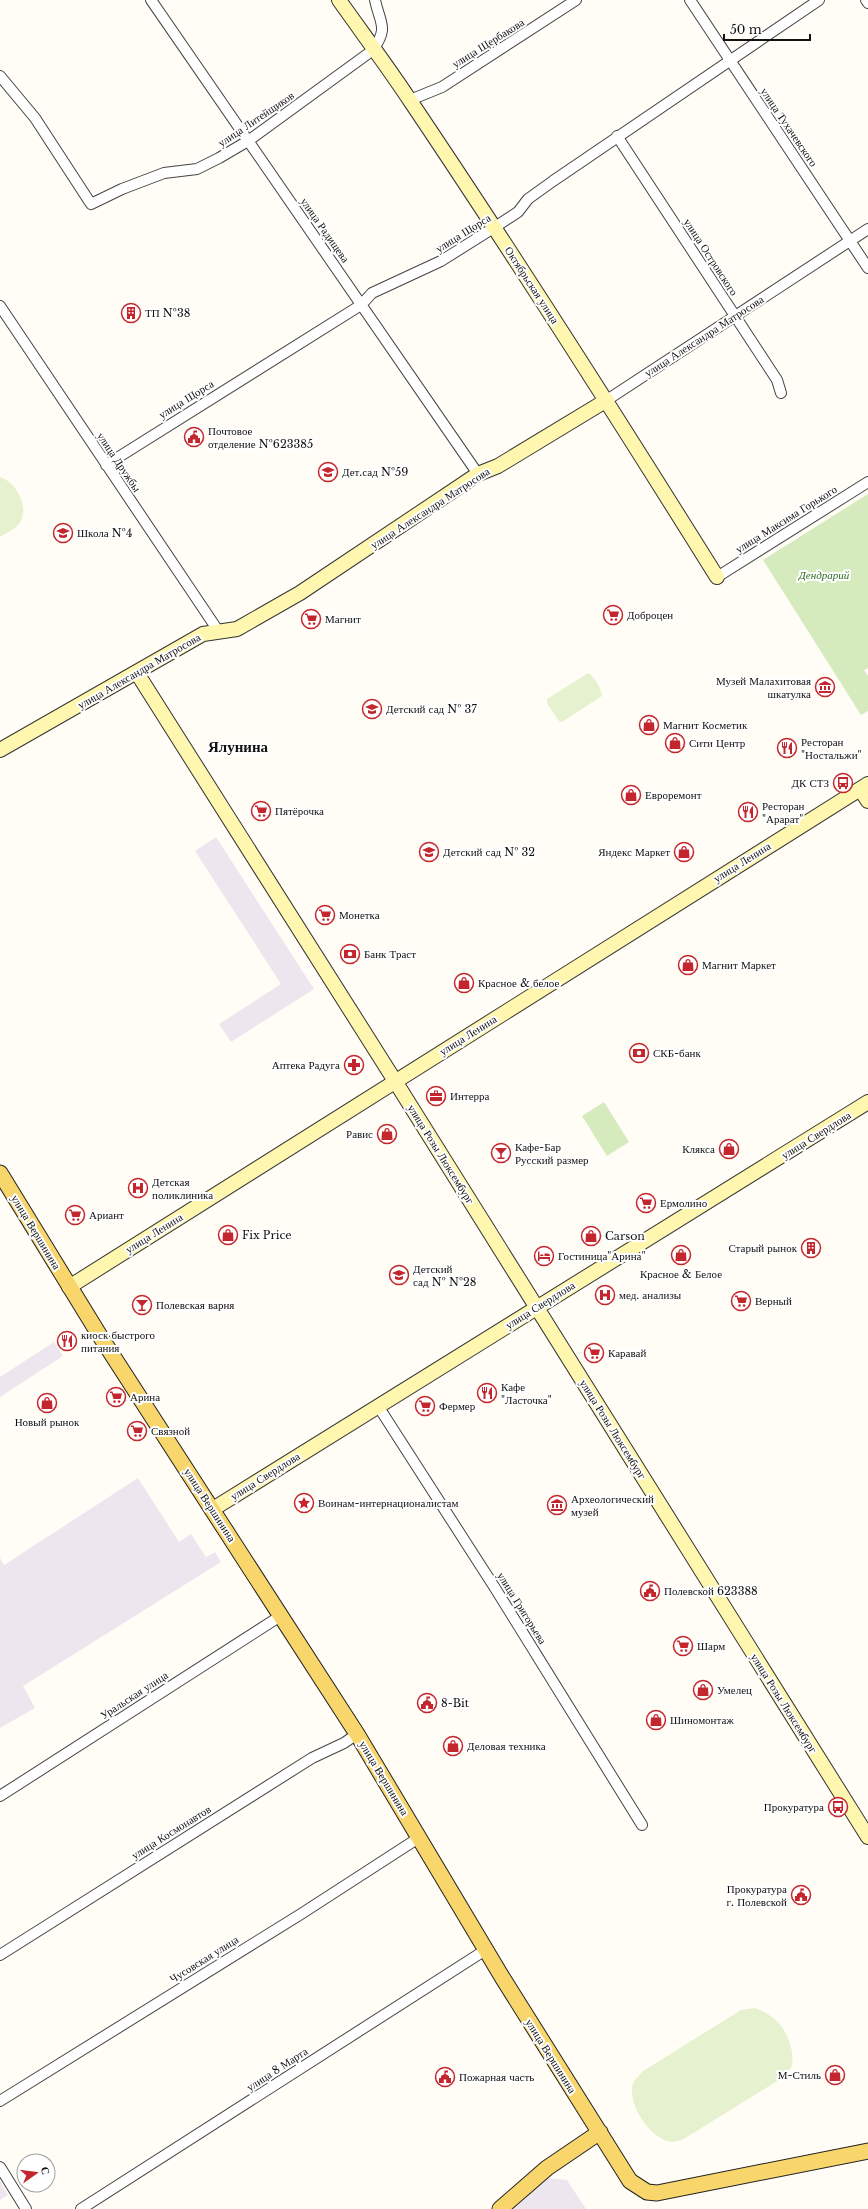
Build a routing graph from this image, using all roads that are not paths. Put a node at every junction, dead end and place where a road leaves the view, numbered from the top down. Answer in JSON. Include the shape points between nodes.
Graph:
{"nodes":[{"id":1,"x":151,"y":0,"type":"edge"},
{"id":2,"x":339,"y":0,"type":"edge"},
{"id":3,"x":375,"y":0,"type":"edge"},
{"id":4,"x":576,"y":0,"type":"edge"},
{"id":5,"x":690,"y":0,"type":"edge"},
{"id":6,"x":819,"y":0,"type":"edge"},
{"id":7,"x":866,"y":0,"type":"edge"},
{"id":8,"x":868,"y":3,"type":"edge"},
{"id":9,"x":373,"y":50,"type":"junction"},
{"id":10,"x":731,"y":62,"type":"junction"},
{"id":11,"x":0,"y":76,"type":"edge"},
{"id":12,"x":410,"y":100,"type":"junction"},
{"id":13,"x":617,"y":136,"type":"junction"},
{"id":14,"x":248,"y":141,"type":"junction"},
{"id":15,"x":495,"y":227,"type":"junction"},
{"id":16,"x":868,"y":229,"type":"edge"},
{"id":17,"x":850,"y":241,"type":"junction"},
{"id":18,"x":868,"y":268,"type":"edge"},
{"id":19,"x":361,"y":305,"type":"junction"},
{"id":20,"x":0,"y":306,"type":"edge"},
{"id":21,"x":734,"y":315,"type":"junction"},
{"id":22,"x":781,"y":393,"type":"dead end"},
{"id":23,"x":607,"y":400,"type":"junction"},
{"id":24,"x":106,"y":465,"type":"junction"},
{"id":25,"x":478,"y":474,"type":"junction"},
{"id":26,"x":868,"y":482,"type":"edge"},
{"id":27,"x":717,"y":577,"type":"joint"},
{"id":28,"x":219,"y":632,"type":"junction"},
{"id":29,"x":137,"y":672,"type":"junction"},
{"id":30,"x":0,"y":750,"type":"edge"},
{"id":31,"x":864,"y":787,"type":"edge"},
{"id":32,"x":868,"y":801,"type":"edge"},
{"id":33,"x":395,"y":1081,"type":"junction"},
{"id":34,"x":868,"y":1102,"type":"edge"},
{"id":35,"x":0,"y":1173,"type":"edge"},
{"id":36,"x":69,"y":1287,"type":"junction"},
{"id":37,"x":537,"y":1308,"type":"junction"},
{"id":38,"x":378,"y":1406,"type":"junction"},
{"id":39,"x":213,"y":1509,"type":"junction"},
{"id":40,"x":282,"y":1615,"type":"junction"},
{"id":41,"x":357,"y":1734,"type":"junction"},
{"id":42,"x":0,"y":1796,"type":"edge"},
{"id":43,"x":642,"y":1825,"type":"dead end"},
{"id":44,"x":420,"y":1837,"type":"junction"},
{"id":45,"x":868,"y":1838,"type":"edge"},
{"id":46,"x":486,"y":1949,"type":"junction"},
{"id":47,"x":0,"y":1955,"type":"edge"},
{"id":48,"x":0,"y":2101,"type":"edge"},
{"id":49,"x":600,"y":2132,"type":"junction"},
{"id":50,"x":868,"y":2151,"type":"edge"},
{"id":51,"x":0,"y":2167,"type":"edge"},
{"id":52,"x":26,"y":2209,"type":"edge"},
{"id":53,"x":81,"y":2209,"type":"edge"},
{"id":54,"x":500,"y":2209,"type":"edge"}],
"edges":[{"from":1,"to":14,"type":"street","name":"улица Радищева"},
{"from":2,"to":9,"type":"street","name":"Октябрьская улица"},
{"from":3,"to":9,"type":"street","name":"улица Литейщиков","via":[[383,22],[381,39]]},
{"from":4,"to":12,"type":"street","name":"улица Щербакова","via":[[442,87]]},
{"from":5,"to":10,"type":"street","name":"улица Тухачевского"},
{"from":6,"to":10,"type":"street","name":"улица Щорса"},
{"from":7,"to":8,"type":"street"},
{"from":9,"to":12,"type":"street","name":"Октябрьская улица"},
{"from":9,"to":14,"type":"street","name":"улица Литейщиков"},
{"from":10,"to":13,"type":"street","name":"улица Щорса"},
{"from":10,"to":17,"type":"street","name":"улица Тухачевского"},
{"from":11,"to":14,"type":"street","name":"улица Литейщиков","via":[[35,118],[91,204],[164,173],[197,169]]},
{"from":12,"to":15,"type":"street","name":"Октябрьская улица"},
{"from":13,"to":15,"type":"street","name":"улица Щорса","via":[[528,199],[518,212]]},
{"from":13,"to":21,"type":"street","name":"улица Островского"},
{"from":14,"to":19,"type":"street","name":"улица Радищева"},
{"from":15,"to":19,"type":"street","name":"улица Щорса","via":[[441,261],[372,293]]},
{"from":15,"to":23,"type":"street","name":"Октябрьская улица"},
{"from":16,"to":17,"type":"street","name":"улица Александра Матросова"},
{"from":17,"to":18,"type":"street","name":"улица Тухачевского"},
{"from":17,"to":21,"type":"street","name":"улица Александра Матросова"},
{"from":19,"to":24,"type":"street","name":"улица Щорса"},
{"from":19,"to":25,"type":"street","name":"улица Радищева"},
{"from":20,"to":24,"type":"street","name":"улица Дружбы"},
{"from":21,"to":22,"type":"street","name":"улица Островского","via":[[777,380]]},
{"from":21,"to":23,"type":"street","name":"улица Александра Матросова"},
{"from":23,"to":25,"type":"street","name":"улица Александра Матросова","via":[[498,466]]},
{"from":23,"to":27,"type":"street","name":"Октябрьская улица"},
{"from":24,"to":28,"type":"street","name":"улица Дружбы"},
{"from":25,"to":28,"type":"street","name":"улица Александра Матросова","via":[[300,593],[237,629]]},
{"from":26,"to":27,"type":"street","name":"улица Максима Горького"},
{"from":28,"to":29,"type":"street","name":"улица Александра Матросова","via":[[203,634]]},
{"from":29,"to":30,"type":"street","name":"улица Александра Матросова"},
{"from":29,"to":33,"type":"street","name":"улица Розы Люксембург"},
{"from":31,"to":32,"type":"street"},
{"from":31,"to":33,"type":"street","name":"улица Ленина"},
{"from":33,"to":36,"type":"street","name":"улица Ленина"},
{"from":33,"to":37,"type":"street","name":"улица Розы Люксембург"},
{"from":34,"to":37,"type":"street","name":"улица Свердлова"},
{"from":35,"to":36,"type":"main road","name":"улица Вершинина"},
{"from":36,"to":39,"type":"main road","name":"улица Вершинина"},
{"from":37,"to":38,"type":"street","name":"улица Свердлова"},
{"from":37,"to":45,"type":"street","name":"улица Розы Люксембург"},
{"from":38,"to":39,"type":"street","name":"улица Свердлова"},
{"from":38,"to":43,"type":"street","name":"улица Григорьева"},
{"from":39,"to":40,"type":"main road","name":"улица Вершинина"},
{"from":40,"to":41,"type":"main road","name":"улица Вершинина"},
{"from":40,"to":42,"type":"street","name":"Уральская улица"},
{"from":41,"to":44,"type":"main road","name":"улица Вершинина"},
{"from":41,"to":47,"type":"street","name":"улица Космонавтов","via":[[312,1758]]},
{"from":44,"to":46,"type":"main road","name":"улица Вершинина"},
{"from":44,"to":48,"type":"street","name":"Чусовская улица"},
{"from":46,"to":49,"type":"main road","name":"улица Вершинина"},
{"from":46,"to":53,"type":"street","name":"улица 8 Марта"},
{"from":49,"to":50,"type":"main road","name":"улица Вершинина","via":[[630,2181],[652,2193]]},
{"from":49,"to":54,"type":"main road","via":[[547,2168]]},
{"from":51,"to":52,"type":"street"}]}
